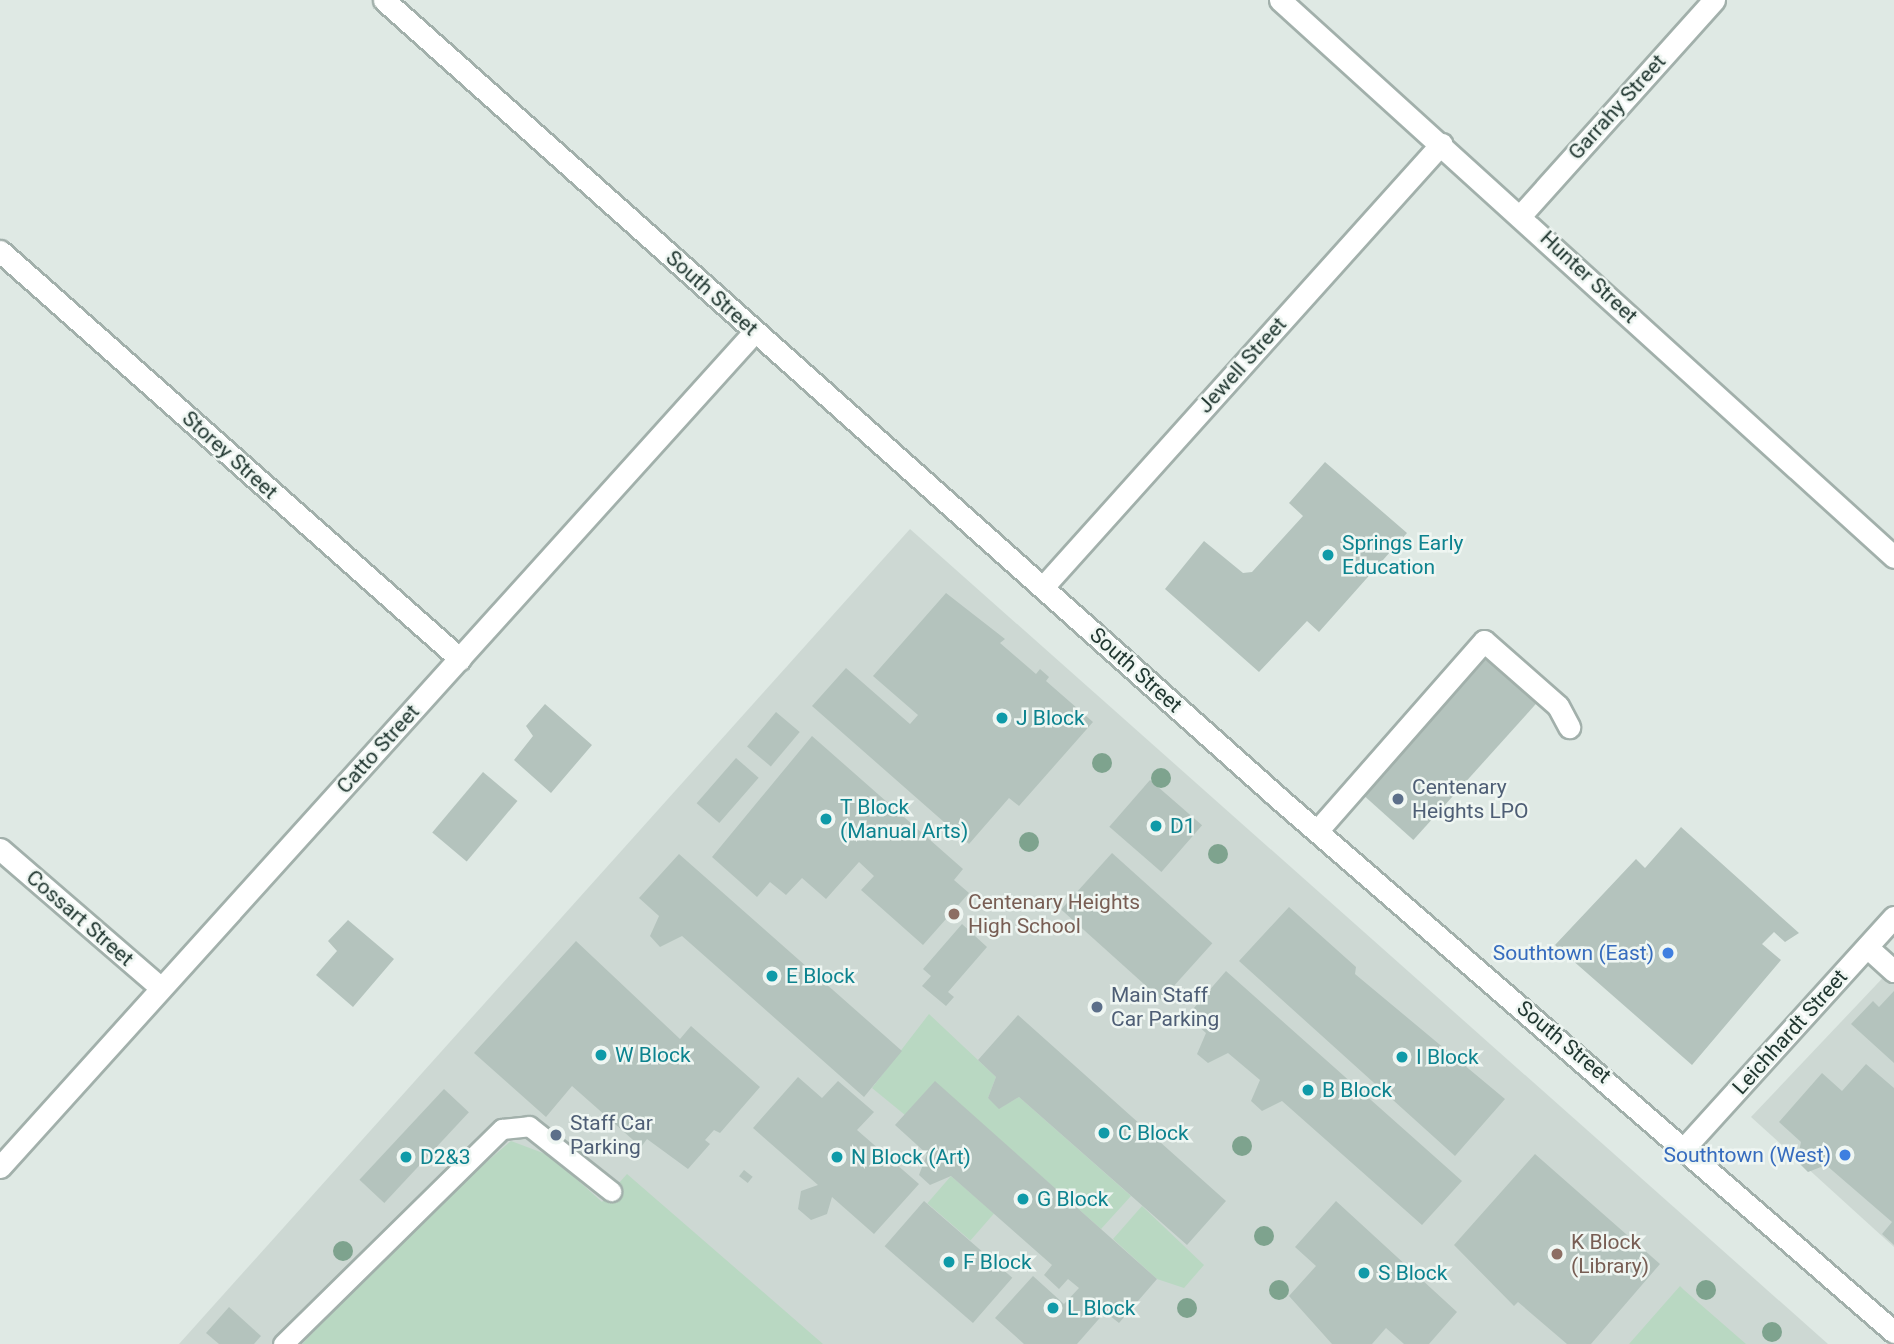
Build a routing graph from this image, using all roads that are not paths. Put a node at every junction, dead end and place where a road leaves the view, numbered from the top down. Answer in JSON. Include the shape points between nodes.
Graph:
{"nodes":[{"id":1,"x":384,"y":0,"type":"edge"},
{"id":2,"x":1280,"y":0,"type":"edge"},
{"id":3,"x":1714,"y":0,"type":"edge"},
{"id":4,"x":1441,"y":145,"type":"junction"},
{"id":5,"x":1521,"y":215,"type":"junction"},
{"id":6,"x":0,"y":251,"type":"edge"},
{"id":7,"x":755,"y":331,"type":"junction"},
{"id":8,"x":1894,"y":557,"type":"edge"},
{"id":9,"x":1043,"y":587,"type":"junction"},
{"id":10,"x":460,"y":659,"type":"junction"},
{"id":11,"x":1569,"y":727,"type":"dead end"},
{"id":12,"x":1317,"y":831,"type":"junction"},
{"id":13,"x":0,"y":849,"type":"edge"},
{"id":14,"x":1894,"y":917,"type":"edge"},
{"id":15,"x":1867,"y":947,"type":"junction"},
{"id":16,"x":1894,"y":971,"type":"edge"},
{"id":17,"x":160,"y":987,"type":"junction"},
{"id":18,"x":1686,"y":1146,"type":"junction"},
{"id":19,"x":0,"y":1167,"type":"edge"},
{"id":20,"x":611,"y":1191,"type":"dead end"},
{"id":21,"x":1894,"y":1332,"type":"edge"},
{"id":22,"x":284,"y":1344,"type":"edge"}],
"edges":[{"from":1,"to":7,"type":"street","name":"South Street"},
{"from":2,"to":4,"type":"street","name":"Hunter Street"},
{"from":3,"to":5,"type":"street","name":"Garrahy Street"},
{"from":4,"to":5,"type":"street","name":"Hunter Street"},
{"from":4,"to":9,"type":"street","name":"Jewell Street"},
{"from":5,"to":8,"type":"street","name":"Hunter Street"},
{"from":6,"to":10,"type":"street","name":"Storey Street"},
{"from":7,"to":9,"type":"street","name":"South Street"},
{"from":7,"to":10,"type":"street","name":"Catto Street"},
{"from":9,"to":12,"type":"street","name":"South Street"},
{"from":10,"to":17,"type":"street","name":"Catto Street"},
{"from":11,"to":12,"type":"street","via":[[1558,706],[1485,641]]},
{"from":12,"to":18,"type":"street","name":"South Street"},
{"from":13,"to":17,"type":"street","name":"Cossart Street"},
{"from":14,"to":15,"type":"street","name":"Leichhardt Street"},
{"from":15,"to":16,"type":"street"},
{"from":15,"to":18,"type":"street","name":"Leichhardt Street"},
{"from":17,"to":19,"type":"street","name":"Catto Street"},
{"from":18,"to":21,"type":"street","name":"South Street"},
{"from":20,"to":22,"type":"lane","via":[[529,1126],[502,1129]]}]}
